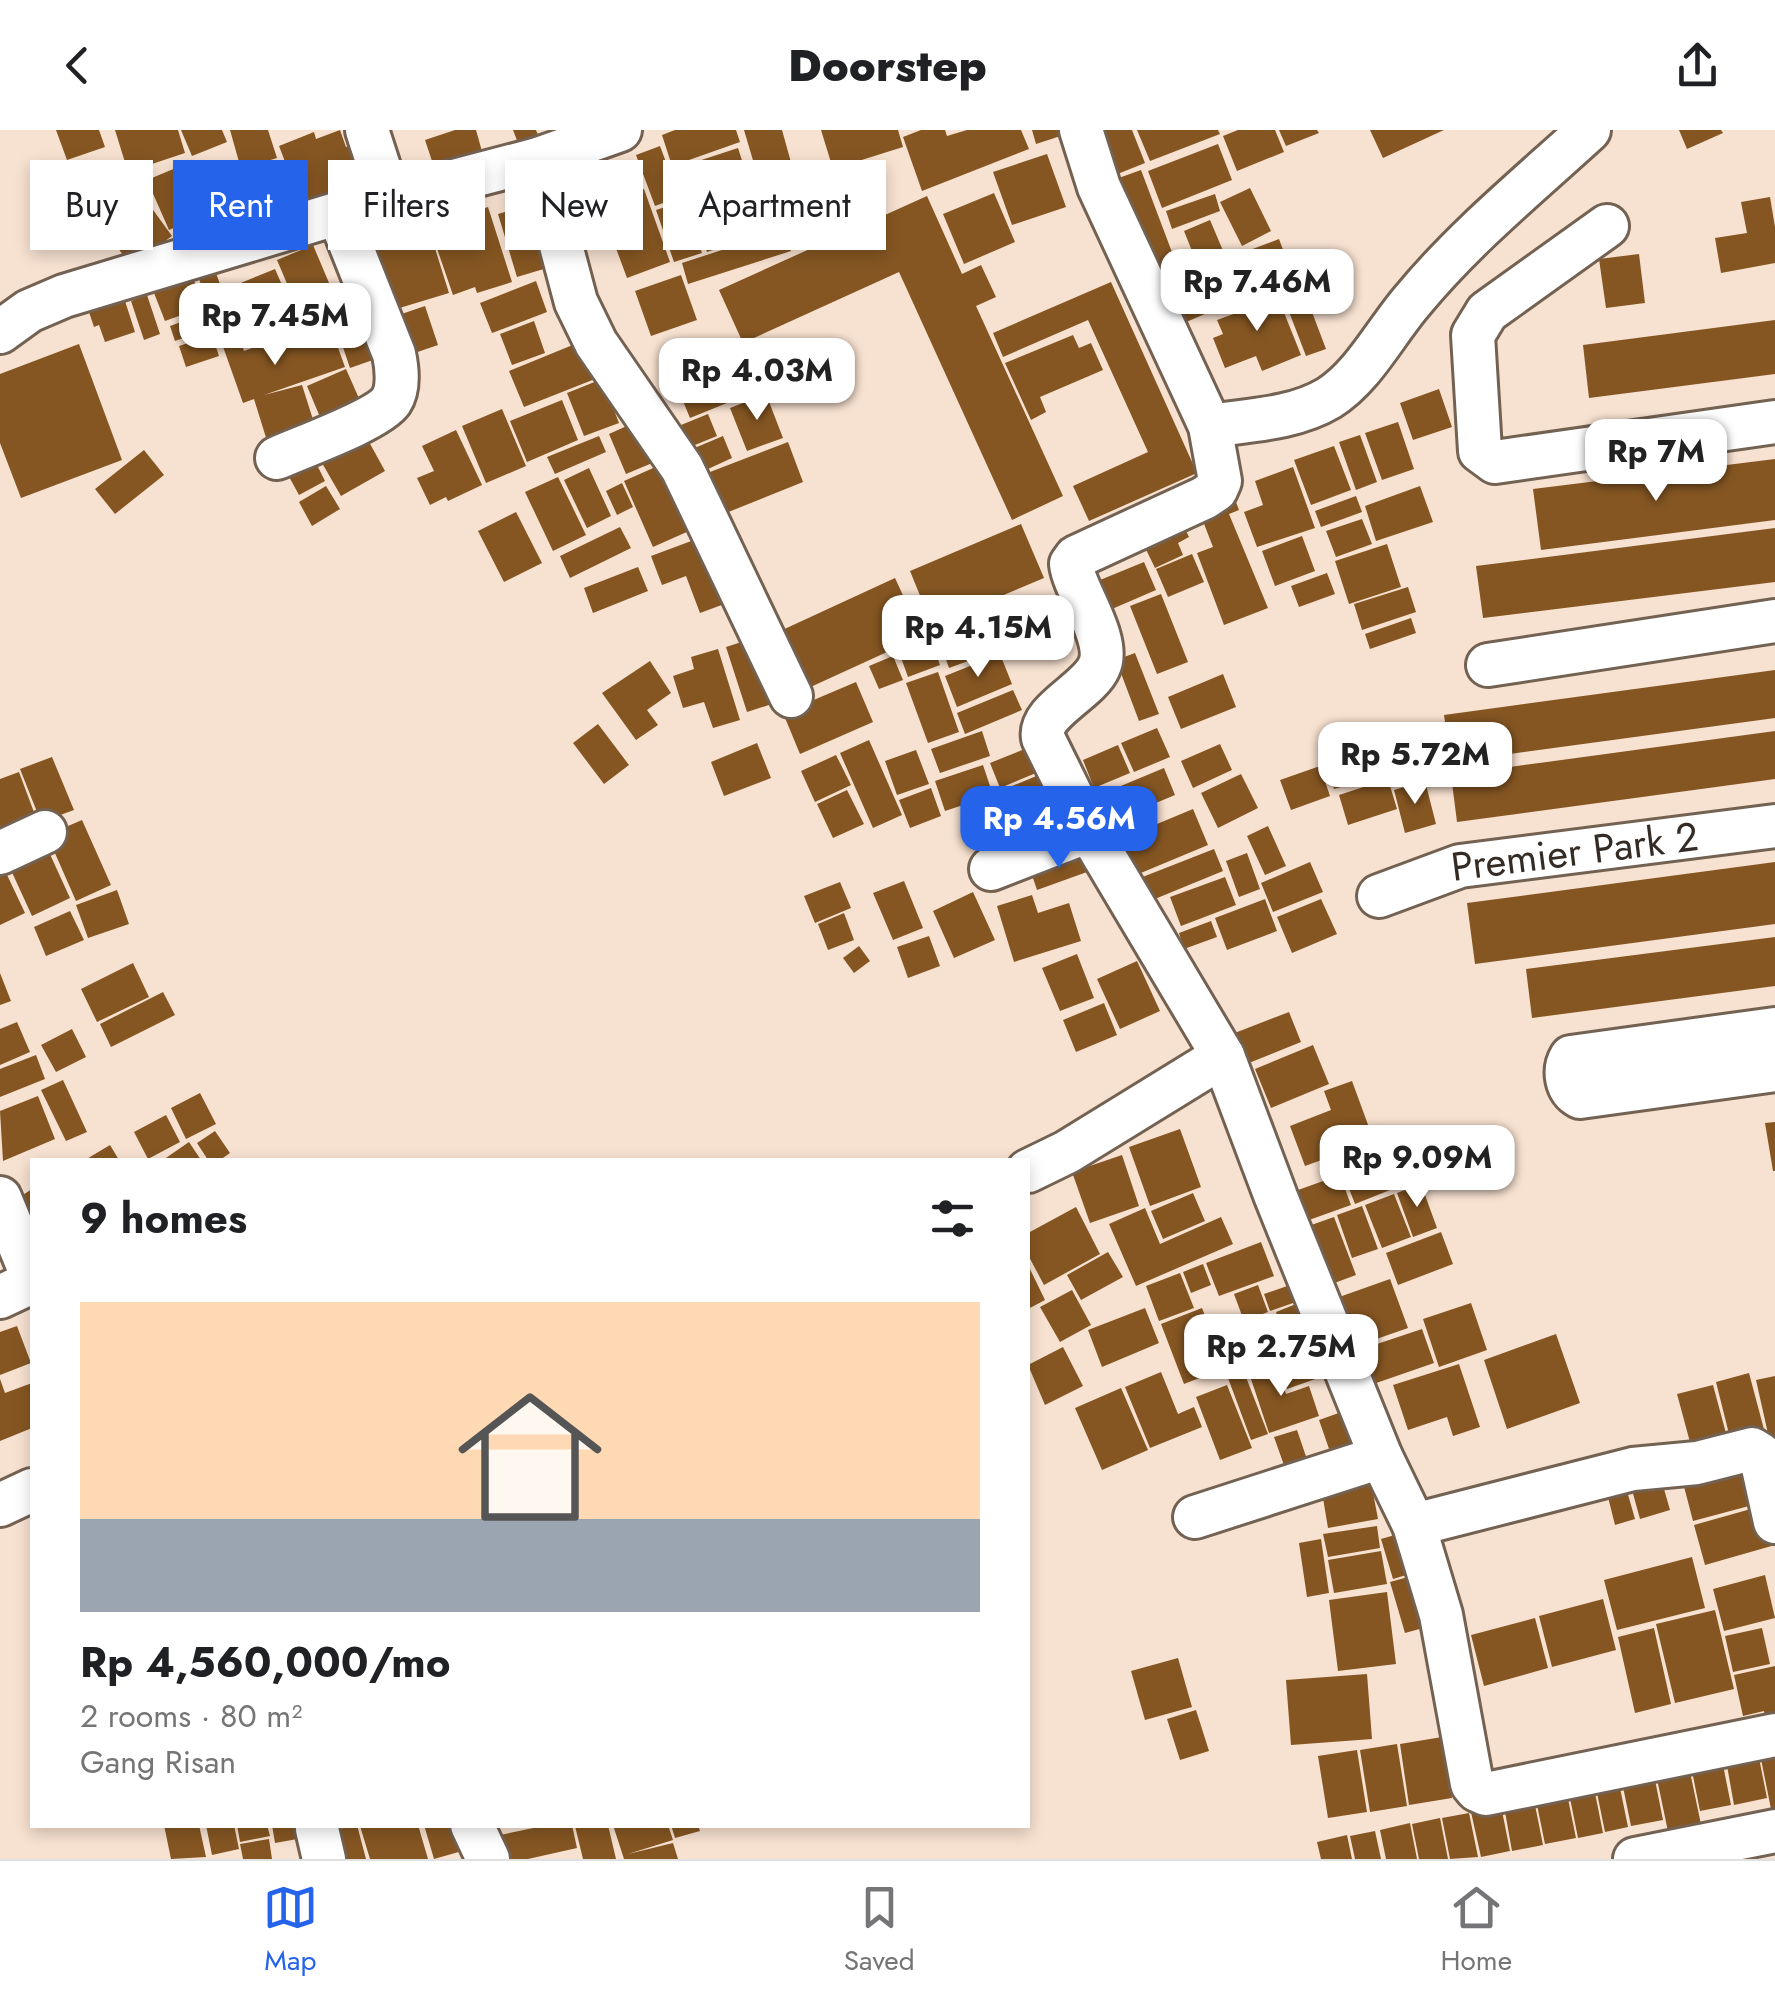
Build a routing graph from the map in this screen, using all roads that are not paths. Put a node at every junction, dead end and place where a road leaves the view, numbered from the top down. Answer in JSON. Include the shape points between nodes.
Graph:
{"nodes":[{"id":1,"x":620,"y":130,"type":"edge"},
{"id":2,"x":1081,"y":130,"type":"edge"},
{"id":3,"x":1590,"y":130,"type":"edge"},
{"id":4,"x":382,"y":131,"type":"edge"},
{"id":5,"x":538,"y":159,"type":"junction"},
{"id":6,"x":391,"y":160,"type":"edge"},
{"id":7,"x":485,"y":173,"type":"edge"},
{"id":8,"x":328,"y":216,"type":"edge"},
{"id":9,"x":1606,"y":226,"type":"dead end"},
{"id":10,"x":353,"y":250,"type":"edge"},
{"id":11,"x":0,"y":332,"type":"edge"},
{"id":12,"x":1775,"y":422,"type":"edge"},
{"id":13,"x":1210,"y":426,"type":"junction"},
{"id":14,"x":277,"y":458,"type":"dead end"},
{"id":15,"x":1775,"y":621,"type":"edge"},
{"id":16,"x":1488,"y":665,"type":"dead end"},
{"id":17,"x":791,"y":696,"type":"dead end"},
{"id":18,"x":1775,"y":826,"type":"edge"},
{"id":19,"x":1089,"y":831,"type":"junction"},
{"id":20,"x":44,"y":832,"type":"dead end"},
{"id":21,"x":0,"y":853,"type":"edge"},
{"id":22,"x":992,"y":869,"type":"dead end"},
{"id":23,"x":1380,"y":896,"type":"dead end"},
{"id":24,"x":1775,"y":1029,"type":"edge"},
{"id":25,"x":1224,"y":1056,"type":"junction"},
{"id":26,"x":1775,"y":1070,"type":"edge"},
{"id":27,"x":1030,"y":1170,"type":"edge"},
{"id":28,"x":0,"y":1198,"type":"edge"},
{"id":29,"x":30,"y":1274,"type":"edge"},
{"id":30,"x":30,"y":1280,"type":"edge"},
{"id":31,"x":0,"y":1296,"type":"edge"},
{"id":32,"x":1381,"y":1456,"type":"junction"},
{"id":33,"x":30,"y":1491,"type":"edge"},
{"id":34,"x":0,"y":1504,"type":"edge"},
{"id":35,"x":1196,"y":1517,"type":"dead end"},
{"id":36,"x":1775,"y":1522,"type":"edge"},
{"id":37,"x":1414,"y":1525,"type":"junction"},
{"id":38,"x":1775,"y":1735,"type":"edge"},
{"id":39,"x":473,"y":1828,"type":"edge"},
{"id":40,"x":1775,"y":1831,"type":"edge"},
{"id":41,"x":1686,"y":1854,"type":"edge"},
{"id":42,"x":488,"y":1859,"type":"edge"},
{"id":43,"x":1635,"y":1859,"type":"edge"}],
"edges":[{"from":1,"to":5,"type":"street"},
{"from":2,"to":13,"type":"street","via":[[1099,187]]},
{"from":3,"to":13,"type":"street","via":[[1470,238],[1347,385],[1298,412]]},
{"from":4,"to":6,"type":"street"},
{"from":5,"to":7,"type":"street"},
{"from":5,"to":17,"type":"street","via":[[576,302],[596,344],[682,468]]},
{"from":8,"to":11,"type":"street","via":[[64,296]]},
{"from":9,"to":12,"type":"street","via":[[1487,312],[1473,334],[1480,451],[1495,462]]},
{"from":10,"to":14,"type":"street","via":[[394,354],[393,398],[377,413]]},
{"from":13,"to":19,"type":"street","via":[[1220,472],[1216,490],[1072,564],[1091,610],[1100,667],[1042,730]]},
{"from":15,"to":16,"type":"street"},
{"from":18,"to":23,"type":"street","name":"Premier Park 2","via":[[1460,866]]},
{"from":19,"to":22,"type":"street"},
{"from":19,"to":25,"type":"street"},
{"from":20,"to":21,"type":"street"},
{"from":24,"to":26,"type":"street","via":[[1571,1057],[1567,1080],[1580,1098]]},
{"from":25,"to":27,"type":"street"},
{"from":25,"to":32,"type":"street"},
{"from":28,"to":29,"type":"street"},
{"from":30,"to":31,"type":"street"},
{"from":32,"to":35,"type":"street"},
{"from":32,"to":37,"type":"street"},
{"from":33,"to":34,"type":"street"},
{"from":36,"to":37,"type":"street","via":[[1760,1454],[1752,1449],[1697,1464],[1633,1469]]},
{"from":37,"to":38,"type":"street","via":[[1442,1615],[1477,1790],[1486,1794]]},
{"from":39,"to":42,"type":"street"},
{"from":40,"to":41,"type":"street"},
{"from":41,"to":43,"type":"street"}]}
